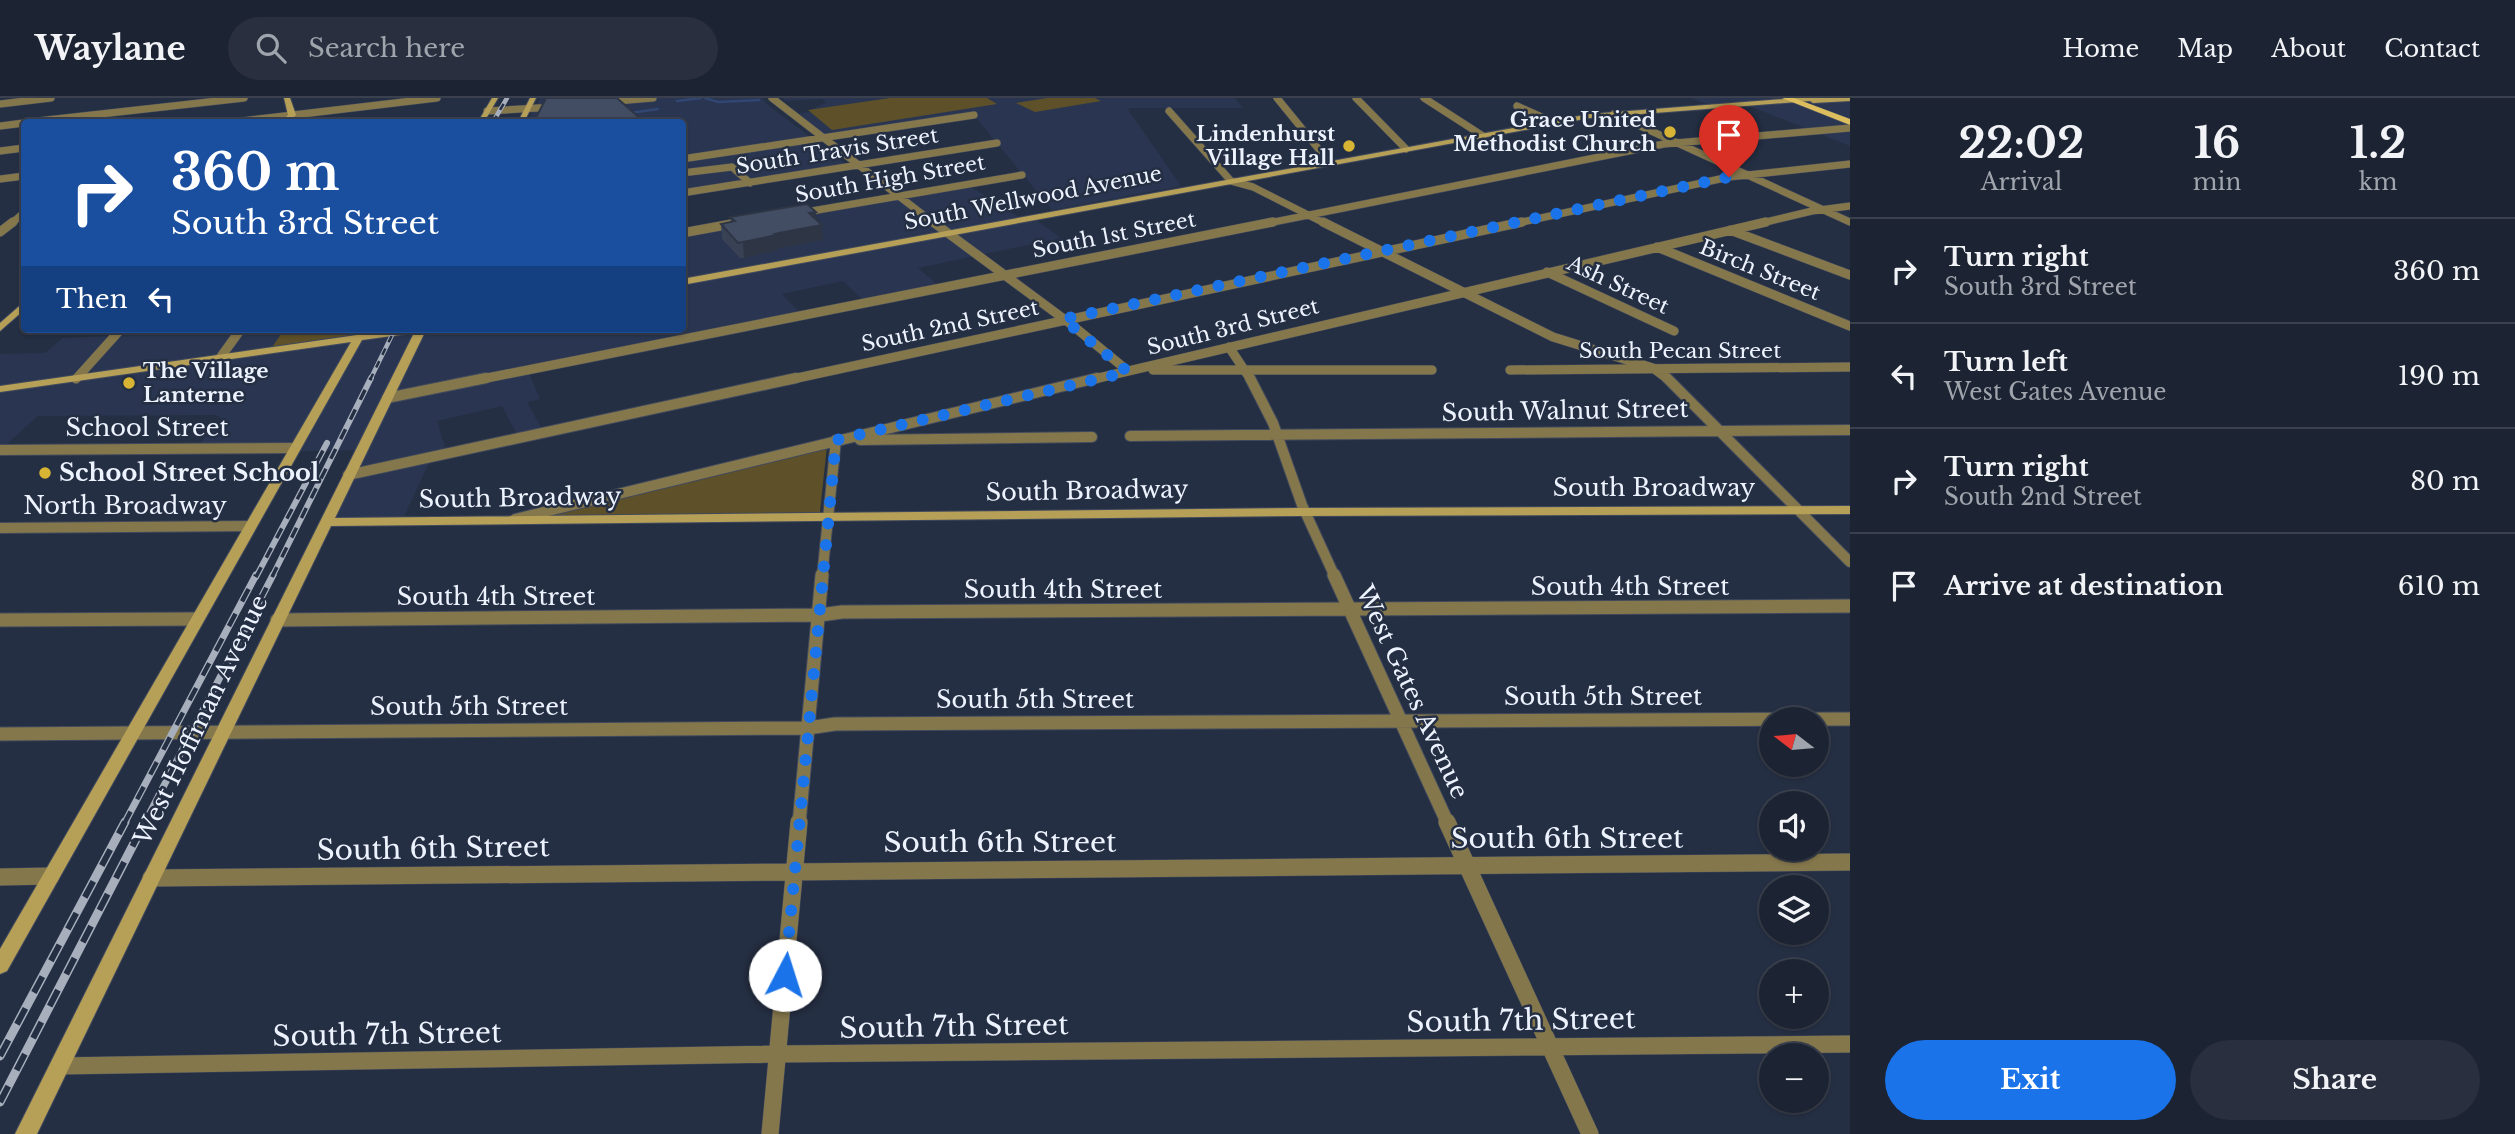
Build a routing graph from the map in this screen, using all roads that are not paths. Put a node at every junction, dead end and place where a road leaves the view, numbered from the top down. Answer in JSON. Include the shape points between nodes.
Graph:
{"nodes":[{"id":1,"x":51,"y":98,"type":"edge"},
{"id":2,"x":244,"y":98,"type":"edge"},
{"id":3,"x":287,"y":98,"type":"edge"},
{"id":4,"x":437,"y":98,"type":"edge"},
{"id":5,"x":495,"y":98,"type":"edge"},
{"id":6,"x":533,"y":98,"type":"edge"},
{"id":7,"x":653,"y":98,"type":"edge"},
{"id":8,"x":772,"y":98,"type":"edge"},
{"id":9,"x":1277,"y":98,"type":"edge"},
{"id":10,"x":1356,"y":98,"type":"edge"},
{"id":11,"x":1424,"y":98,"type":"edge"},
{"id":12,"x":1822,"y":98,"type":"edge"},
{"id":13,"x":1850,"y":99,"type":"edge"},
{"id":14,"x":1792,"y":100,"type":"edge"},
{"id":15,"x":601,"y":103,"type":"edge"},
{"id":16,"x":0,"y":104,"type":"edge"},
{"id":17,"x":562,"y":106,"type":"edge"},
{"id":18,"x":1517,"y":106,"type":"dead end"},
{"id":19,"x":527,"y":109,"type":"junction"},
{"id":20,"x":487,"y":111,"type":"junction"},
{"id":21,"x":1169,"y":111,"type":"dead end"},
{"id":22,"x":1614,"y":114,"type":"junction"},
{"id":23,"x":974,"y":115,"type":"dead end"},
{"id":24,"x":292,"y":116,"type":"junction"},
{"id":25,"x":62,"y":119,"type":"edge"},
{"id":26,"x":263,"y":119,"type":"edge"},
{"id":27,"x":288,"y":119,"type":"edge"},
{"id":28,"x":483,"y":119,"type":"edge"},
{"id":29,"x":522,"y":119,"type":"edge"},
{"id":30,"x":1850,"y":122,"type":"edge"},
{"id":31,"x":1555,"y":123,"type":"junction"},
{"id":32,"x":21,"y":124,"type":"edge"},
{"id":33,"x":0,"y":126,"type":"edge"},
{"id":34,"x":1850,"y":128,"type":"edge"},
{"id":35,"x":1483,"y":136,"type":"junction"},
{"id":36,"x":821,"y":139,"type":"junction"},
{"id":37,"x":997,"y":143,"type":"dead end"},
{"id":38,"x":1677,"y":143,"type":"junction"},
{"id":39,"x":21,"y":148,"type":"edge"},
{"id":40,"x":1406,"y":149,"type":"junction"},
{"id":41,"x":0,"y":151,"type":"edge"},
{"id":42,"x":686,"y":158,"type":"edge"},
{"id":43,"x":1330,"y":163,"type":"junction"},
{"id":44,"x":1850,"y":164,"type":"edge"},
{"id":45,"x":856,"y":165,"type":"junction"},
{"id":46,"x":686,"y":173,"type":"edge"},
{"id":47,"x":1745,"y":174,"type":"junction"},
{"id":48,"x":1021,"y":175,"type":"dead end"},
{"id":49,"x":21,"y":176,"type":"edge"},
{"id":50,"x":0,"y":179,"type":"edge"},
{"id":51,"x":1231,"y":181,"type":"junction"},
{"id":52,"x":750,"y":183,"type":"junction"},
{"id":53,"x":21,"y":184,"type":"edge"},
{"id":54,"x":0,"y":187,"type":"edge"},
{"id":55,"x":686,"y":192,"type":"edge"},
{"id":56,"x":897,"y":196,"type":"junction"},
{"id":57,"x":1850,"y":206,"type":"edge"},
{"id":58,"x":1822,"y":209,"type":"junction"},
{"id":59,"x":1309,"y":214,"type":"junction"},
{"id":60,"x":789,"y":215,"type":"edge"},
{"id":61,"x":21,"y":216,"type":"edge"},
{"id":62,"x":21,"y":217,"type":"edge"},
{"id":63,"x":0,"y":219,"type":"edge"},
{"id":64,"x":750,"y":221,"type":"edge"},
{"id":65,"x":1850,"y":222,"type":"edge"},
{"id":66,"x":1730,"y":230,"type":"junction"},
{"id":67,"x":0,"y":232,"type":"edge"},
{"id":68,"x":686,"y":232,"type":"edge"},
{"id":69,"x":948,"y":234,"type":"junction"},
{"id":70,"x":1657,"y":247,"type":"junction"},
{"id":71,"x":1382,"y":251,"type":"junction"},
{"id":72,"x":1547,"y":272,"type":"junction"},
{"id":73,"x":1004,"y":275,"type":"junction"},
{"id":74,"x":1850,"y":275,"type":"edge"},
{"id":75,"x":686,"y":281,"type":"edge"},
{"id":76,"x":1464,"y":292,"type":"junction"},
{"id":77,"x":21,"y":308,"type":"edge"},
{"id":78,"x":1063,"y":319,"type":"junction"},
{"id":79,"x":1850,"y":326,"type":"edge"},
{"id":80,"x":0,"y":328,"type":"edge"},
{"id":81,"x":1674,"y":331,"type":"dead end"},
{"id":82,"x":117,"y":333,"type":"edge"},
{"id":83,"x":238,"y":333,"type":"edge"},
{"id":84,"x":361,"y":333,"type":"edge"},
{"id":85,"x":396,"y":333,"type":"edge"},
{"id":86,"x":420,"y":333,"type":"edge"},
{"id":87,"x":1229,"y":347,"type":"junction"},
{"id":88,"x":220,"y":358,"type":"junction"},
{"id":89,"x":1850,"y":367,"type":"edge"},
{"id":90,"x":1653,"y":368,"type":"junction"},
{"id":91,"x":1432,"y":370,"type":"dead end"},
{"id":92,"x":1510,"y":370,"type":"dead end"},
{"id":93,"x":1133,"y":371,"type":"junction"},
{"id":94,"x":1247,"y":372,"type":"junction"},
{"id":95,"x":76,"y":379,"type":"junction"},
{"id":96,"x":0,"y":390,"type":"edge"},
{"id":97,"x":387,"y":398,"type":"junction"},
{"id":98,"x":1850,"y":430,"type":"edge"},
{"id":99,"x":1718,"y":431,"type":"junction"},
{"id":100,"x":1280,"y":435,"type":"junction"},
{"id":101,"x":1130,"y":436,"type":"dead end"},
{"id":102,"x":1092,"y":437,"type":"dead end"},
{"id":103,"x":836,"y":440,"type":"junction"},
{"id":104,"x":295,"y":449,"type":"junction"},
{"id":105,"x":0,"y":450,"type":"edge"},
{"id":106,"x":348,"y":475,"type":"junction"},
{"id":107,"x":1798,"y":510,"type":"junction"},
{"id":108,"x":1850,"y":510,"type":"edge"},
{"id":109,"x":1305,"y":512,"type":"junction"},
{"id":110,"x":828,"y":516,"type":"junction"},
{"id":111,"x":325,"y":522,"type":"junction"},
{"id":112,"x":504,"y":522,"type":"junction"},
{"id":113,"x":251,"y":526,"type":"junction"},
{"id":114,"x":0,"y":527,"type":"edge"},
{"id":115,"x":1850,"y":562,"type":"edge"},
{"id":116,"x":1850,"y":606,"type":"edge"},
{"id":117,"x":1349,"y":610,"type":"junction"},
{"id":118,"x":820,"y":615,"type":"junction"},
{"id":119,"x":197,"y":619,"type":"junction"},
{"id":120,"x":0,"y":620,"type":"edge"},
{"id":121,"x":277,"y":620,"type":"junction"},
{"id":122,"x":1850,"y":719,"type":"edge"},
{"id":123,"x":1401,"y":721,"type":"junction"},
{"id":124,"x":808,"y":728,"type":"junction"},
{"id":125,"x":133,"y":732,"type":"junction"},
{"id":126,"x":221,"y":732,"type":"junction"},
{"id":127,"x":0,"y":734,"type":"edge"},
{"id":128,"x":1850,"y":862,"type":"edge"},
{"id":129,"x":1467,"y":865,"type":"junction"},
{"id":130,"x":794,"y":870,"type":"junction"},
{"id":131,"x":51,"y":876,"type":"junction"},
{"id":132,"x":0,"y":877,"type":"edge"},
{"id":133,"x":151,"y":878,"type":"junction"},
{"id":134,"x":0,"y":966,"type":"edge"},
{"id":135,"x":1850,"y":1044,"type":"edge"},
{"id":136,"x":1550,"y":1046,"type":"junction"},
{"id":137,"x":778,"y":1054,"type":"junction"},
{"id":138,"x":59,"y":1066,"type":"junction"},
{"id":139,"x":26,"y":1134,"type":"edge"},
{"id":140,"x":770,"y":1134,"type":"edge"},
{"id":141,"x":1590,"y":1134,"type":"edge"}],
"edges":[{"from":1,"to":16,"type":"street"},
{"from":2,"to":25,"type":"street"},
{"from":3,"to":24,"type":"main road"},
{"from":4,"to":24,"type":"street"},
{"from":5,"to":20,"type":"main road"},
{"from":6,"to":19,"type":"main road"},
{"from":7,"to":15,"type":"street"},
{"from":8,"to":36,"type":"street"},
{"from":9,"to":43,"type":"street"},
{"from":10,"to":40,"type":"street"},
{"from":11,"to":35,"type":"street"},
{"from":12,"to":14,"type":"main road","name":"South Wellwood Avenue"},
{"from":13,"to":14,"type":"main road","name":"South Wellwood Avenue"},
{"from":14,"to":22,"type":"main road","name":"South Wellwood Avenue"},
{"from":14,"to":30,"type":"main road"},
{"from":17,"to":19,"type":"street"},
{"from":18,"to":31,"type":"street"},
{"from":19,"to":20,"type":"street"},
{"from":19,"to":29,"type":"main road"},
{"from":20,"to":28,"type":"main road"},
{"from":21,"to":51,"type":"street"},
{"from":22,"to":31,"type":"main road","name":"South Wellwood Avenue"},
{"from":22,"to":38,"type":"street"},
{"from":23,"to":36,"type":"street"},
{"from":24,"to":26,"type":"street"},
{"from":24,"to":27,"type":"main road"},
{"from":31,"to":35,"type":"main road","name":"South Wellwood Avenue"},
{"from":32,"to":33,"type":"street"},
{"from":34,"to":38,"type":"street","name":"South 1st Street"},
{"from":35,"to":40,"type":"main road","name":"South Wellwood Avenue"},
{"from":36,"to":42,"type":"street"},
{"from":36,"to":45,"type":"street"},
{"from":37,"to":45,"type":"street","name":"South Travis Street"},
{"from":38,"to":47,"type":"street"},
{"from":38,"to":59,"type":"street","name":"South 1st Street"},
{"from":39,"to":41,"type":"street"},
{"from":40,"to":43,"type":"main road","name":"South Wellwood Avenue"},
{"from":43,"to":51,"type":"main road","name":"South Wellwood Avenue"},
{"from":44,"to":47,"type":"street","name":"South 2nd Street"},
{"from":45,"to":52,"type":"street","name":"South Travis Street"},
{"from":45,"to":56,"type":"street"},
{"from":46,"to":52,"type":"street","via":[[732,167]]},
{"from":47,"to":58,"type":"street"},
{"from":47,"to":71,"type":"street","name":"South 2nd Street"},
{"from":48,"to":56,"type":"street","name":"South High Street"},
{"from":49,"to":50,"type":"street"},
{"from":51,"to":59,"type":"street"},
{"from":51,"to":69,"type":"main road","name":"South Wellwood Avenue"},
{"from":52,"to":55,"type":"street","name":"South Travis Street"},
{"from":53,"to":54,"type":"street"},
{"from":56,"to":60,"type":"street","name":"South High Street"},
{"from":56,"to":69,"type":"street"},
{"from":57,"to":58,"type":"street","name":"South 3rd Street"},
{"from":58,"to":65,"type":"street"},
{"from":58,"to":66,"type":"street","name":"South 3rd Street"},
{"from":59,"to":71,"type":"street"},
{"from":59,"to":73,"type":"street","name":"South 1st Street"},
{"from":61,"to":63,"type":"street"},
{"from":62,"to":67,"type":"street"},
{"from":64,"to":68,"type":"street"},
{"from":66,"to":70,"type":"street","name":"South 3rd Street"},
{"from":66,"to":74,"type":"street"},
{"from":69,"to":73,"type":"street"},
{"from":69,"to":75,"type":"main road","name":"South Wellwood Avenue"},
{"from":70,"to":72,"type":"street","name":"South 3rd Street"},
{"from":70,"to":79,"type":"street","name":"Birch Street"},
{"from":71,"to":76,"type":"street"},
{"from":71,"to":78,"type":"street","name":"South 2nd Street"},
{"from":72,"to":76,"type":"street","name":"South 3rd Street"},
{"from":72,"to":81,"type":"street","name":"Ash Street"},
{"from":73,"to":78,"type":"street"},
{"from":73,"to":97,"type":"street","name":"South 1st Street"},
{"from":76,"to":87,"type":"street","name":"South 3rd Street"},
{"from":76,"to":90,"type":"street","via":[[1553,337]]},
{"from":77,"to":80,"type":"main road"},
{"from":78,"to":93,"type":"street"},
{"from":78,"to":106,"type":"street","name":"South 2nd Street"},
{"from":82,"to":95,"type":"street"},
{"from":83,"to":88,"type":"street"},
{"from":84,"to":85,"type":"main road"},
{"from":84,"to":88,"type":"main road"},
{"from":84,"to":104,"type":"main road","name":"West Hoffman Avenue"},
{"from":86,"to":97,"type":"main road","name":"West Hoffman Avenue"},
{"from":87,"to":93,"type":"street","name":"South 3rd Street"},
{"from":87,"to":94,"type":"street","name":"West Gates Avenue"},
{"from":88,"to":95,"type":"main road"},
{"from":89,"to":90,"type":"street","name":"South Pecan Street"},
{"from":90,"to":92,"type":"street","name":"South Pecan Street"},
{"from":90,"to":99,"type":"street"},
{"from":91,"to":94,"type":"street"},
{"from":93,"to":94,"type":"street"},
{"from":93,"to":103,"type":"street","name":"South 3rd Street"},
{"from":94,"to":100,"type":"street","name":"West Gates Avenue"},
{"from":95,"to":96,"type":"main road"},
{"from":97,"to":106,"type":"main road","name":"West Hoffman Avenue"},
{"from":98,"to":99,"type":"street","name":"South Walnut Street"},
{"from":99,"to":100,"type":"street","name":"South Walnut Street"},
{"from":99,"to":107,"type":"street"},
{"from":100,"to":101,"type":"street","name":"South Walnut Street"},
{"from":100,"to":109,"type":"street","name":"West Gates Avenue"},
{"from":102,"to":103,"type":"street"},
{"from":103,"to":110,"type":"street"},
{"from":103,"to":112,"type":"street","name":"South 3rd Street"},
{"from":104,"to":105,"type":"street","name":"School Street"},
{"from":104,"to":113,"type":"main road","name":"West Hoffman Avenue"},
{"from":106,"to":111,"type":"main road","name":"West Hoffman Avenue"},
{"from":107,"to":108,"type":"main road","name":"South Broadway"},
{"from":107,"to":109,"type":"main road","name":"South Broadway"},
{"from":107,"to":115,"type":"street"},
{"from":109,"to":110,"type":"main road","name":"South Broadway"},
{"from":109,"to":117,"type":"street","name":"West Gates Avenue"},
{"from":110,"to":112,"type":"main road","name":"South Broadway"},
{"from":110,"to":118,"type":"street"},
{"from":111,"to":112,"type":"main road","name":"South Broadway"},
{"from":111,"to":121,"type":"main road","name":"West Hoffman Avenue"},
{"from":113,"to":114,"type":"street","name":"North Broadway"},
{"from":113,"to":119,"type":"main road","name":"West Hoffman Avenue"},
{"from":116,"to":117,"type":"street","name":"South 4th Street"},
{"from":117,"to":118,"type":"street","name":"South 4th Street"},
{"from":117,"to":123,"type":"street","name":"West Gates Avenue"},
{"from":118,"to":121,"type":"street","name":"South 4th Street"},
{"from":118,"to":124,"type":"street"},
{"from":119,"to":120,"type":"street"},
{"from":119,"to":125,"type":"main road","name":"West Hoffman Avenue"},
{"from":121,"to":126,"type":"main road","name":"West Hoffman Avenue"},
{"from":122,"to":123,"type":"street","name":"South 5th Street"},
{"from":123,"to":124,"type":"street","name":"South 5th Street","via":[[848,724]]},
{"from":123,"to":129,"type":"street","name":"West Gates Avenue"},
{"from":124,"to":126,"type":"street","name":"South 5th Street"},
{"from":124,"to":130,"type":"street"},
{"from":125,"to":126,"type":"street","name":"South 5th Street"},
{"from":125,"to":127,"type":"street","name":"South 5th Street"},
{"from":125,"to":131,"type":"main road","name":"West Hoffman Avenue"},
{"from":126,"to":133,"type":"main road","name":"West Hoffman Avenue"},
{"from":128,"to":129,"type":"street","name":"South 6th Street"},
{"from":129,"to":130,"type":"street","name":"South 6th Street"},
{"from":129,"to":136,"type":"street","name":"West Gates Avenue"},
{"from":130,"to":133,"type":"street","name":"South 6th Street"},
{"from":130,"to":137,"type":"street"},
{"from":131,"to":132,"type":"street"},
{"from":131,"to":134,"type":"main road","name":"West Hoffman Avenue"},
{"from":133,"to":138,"type":"main road","name":"West Hoffman Avenue"},
{"from":135,"to":136,"type":"street","name":"South 7th Street"},
{"from":136,"to":137,"type":"street","name":"South 7th Street"},
{"from":136,"to":141,"type":"street","name":"West Gates Avenue"},
{"from":137,"to":138,"type":"street","name":"South 7th Street"},
{"from":137,"to":140,"type":"street"},
{"from":138,"to":139,"type":"main road","name":"West Hoffman Avenue"}]}
